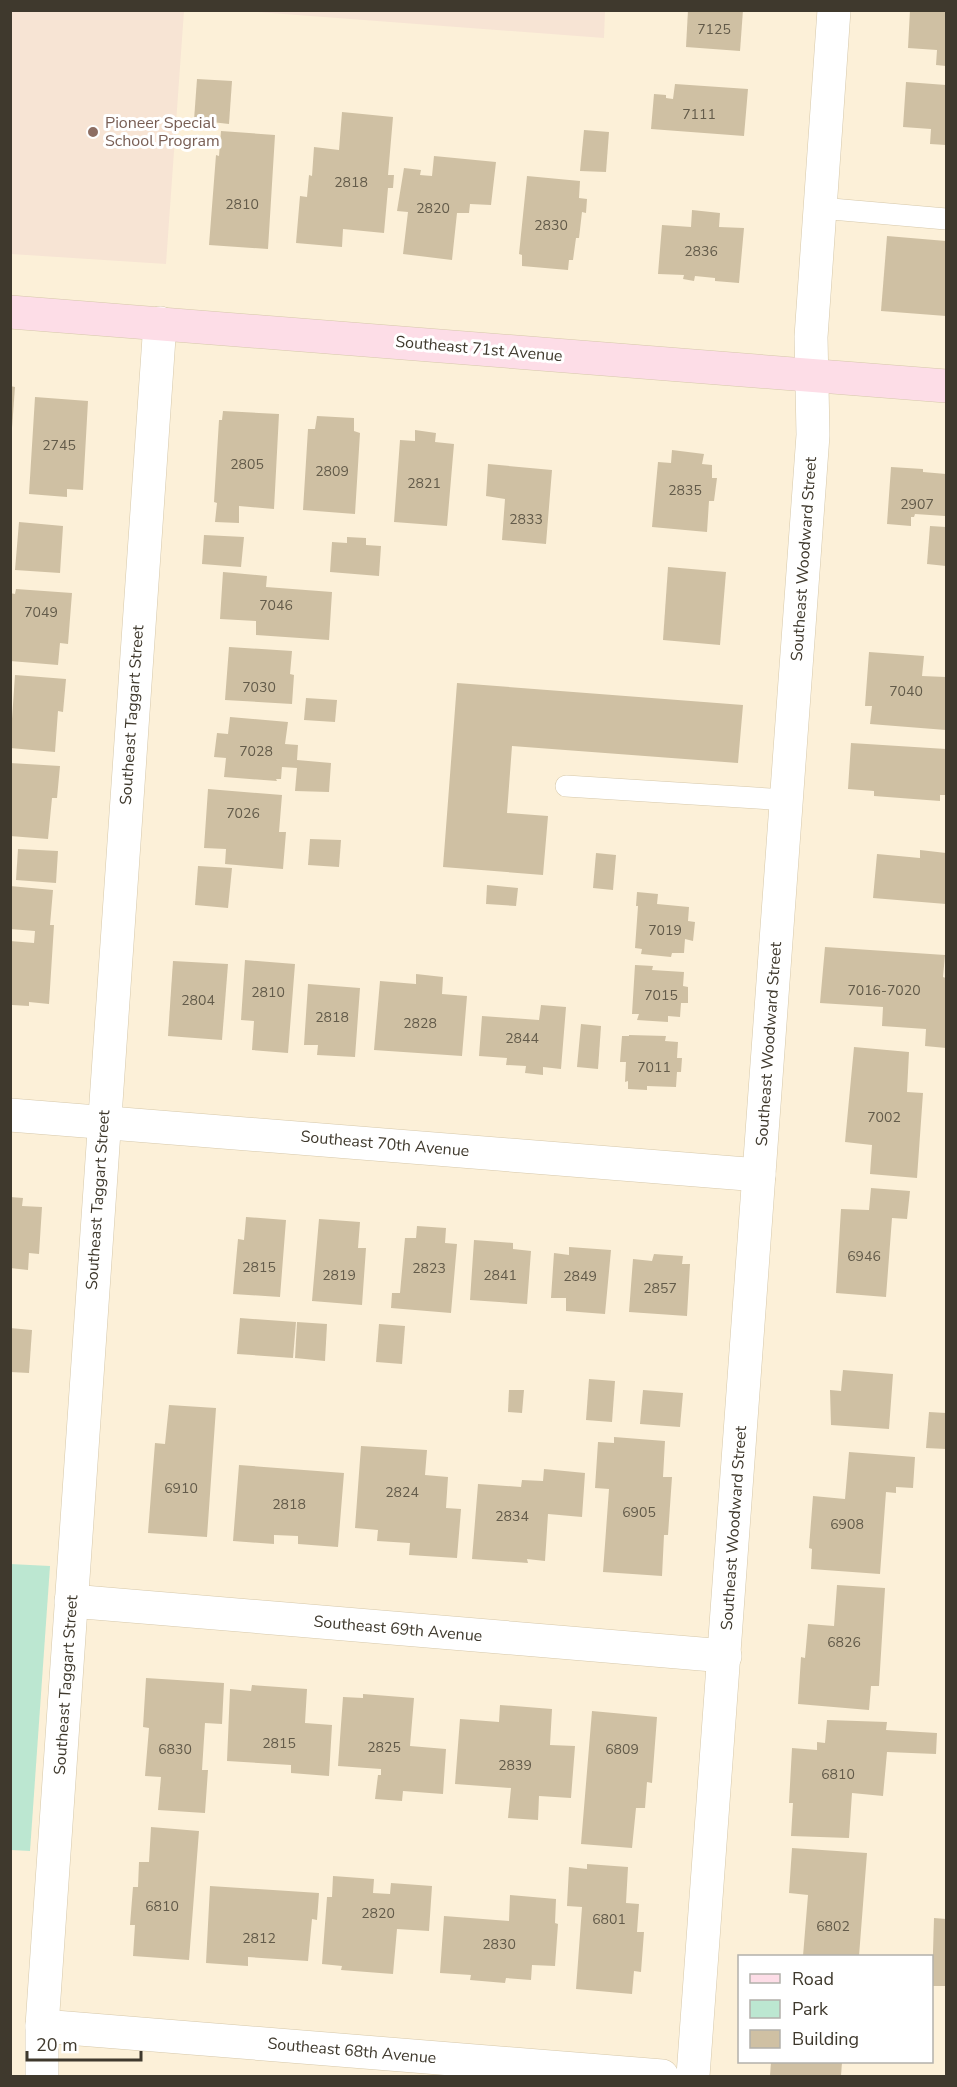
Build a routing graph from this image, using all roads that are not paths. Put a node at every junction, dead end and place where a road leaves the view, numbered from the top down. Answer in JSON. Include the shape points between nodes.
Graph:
{"nodes":[{"id":1,"x":834,"y":10,"type":"edge"},
{"id":2,"x":820,"y":208,"type":"junction"},
{"id":3,"x":946,"y":219,"type":"edge"},
{"id":4,"x":10,"y":312,"type":"edge"},
{"id":5,"x":160,"y":323,"type":"junction"},
{"id":6,"x":813,"y":376,"type":"junction"},
{"id":7,"x":946,"y":387,"type":"edge"},
{"id":8,"x":566,"y":786,"type":"dead end"},
{"id":9,"x":786,"y":800,"type":"junction"},
{"id":10,"x":10,"y":1115,"type":"edge"},
{"id":11,"x":103,"y":1122,"type":"junction"},
{"id":12,"x":759,"y":1175,"type":"junction"},
{"id":13,"x":71,"y":1601,"type":"junction"},
{"id":14,"x":725,"y":1656,"type":"junction"},
{"id":15,"x":42,"y":2026,"type":"junction"},
{"id":16,"x":42,"y":2076,"type":"edge"},
{"id":17,"x":662,"y":2076,"type":"edge"},
{"id":18,"x":693,"y":2076,"type":"edge"}],
"edges":[{"from":1,"to":2,"type":"street","name":"Southeast Woodward Street"},
{"from":2,"to":3,"type":"lane"},
{"from":2,"to":6,"type":"street","name":"Southeast Woodward Street","via":[[811,337]]},
{"from":4,"to":5,"type":"street","name":"Southeast 71st Avenue"},
{"from":5,"to":6,"type":"street","name":"Southeast 71st Avenue"},
{"from":5,"to":11,"type":"street","name":"Southeast Taggart Street"},
{"from":6,"to":7,"type":"street","name":"Southeast 71st Avenue"},
{"from":6,"to":9,"type":"street","name":"Southeast Woodward Street","via":[[813,435]]},
{"from":8,"to":9,"type":"lane"},
{"from":9,"to":12,"type":"street","name":"Southeast Woodward Street"},
{"from":10,"to":11,"type":"street","name":"Southeast 70th Avenue"},
{"from":11,"to":12,"type":"street","name":"Southeast 70th Avenue"},
{"from":11,"to":13,"type":"street","name":"Southeast Taggart Street"},
{"from":12,"to":14,"type":"street","name":"Southeast Woodward Street"},
{"from":13,"to":14,"type":"street","name":"Southeast 69th Avenue"},
{"from":13,"to":15,"type":"street","name":"Southeast Taggart Street"},
{"from":14,"to":18,"type":"street","name":"Southeast Woodward Street"},
{"from":15,"to":16,"type":"street","name":"Southeast Taggart Street"},
{"from":15,"to":17,"type":"street","name":"Southeast 68th Avenue"}]}
